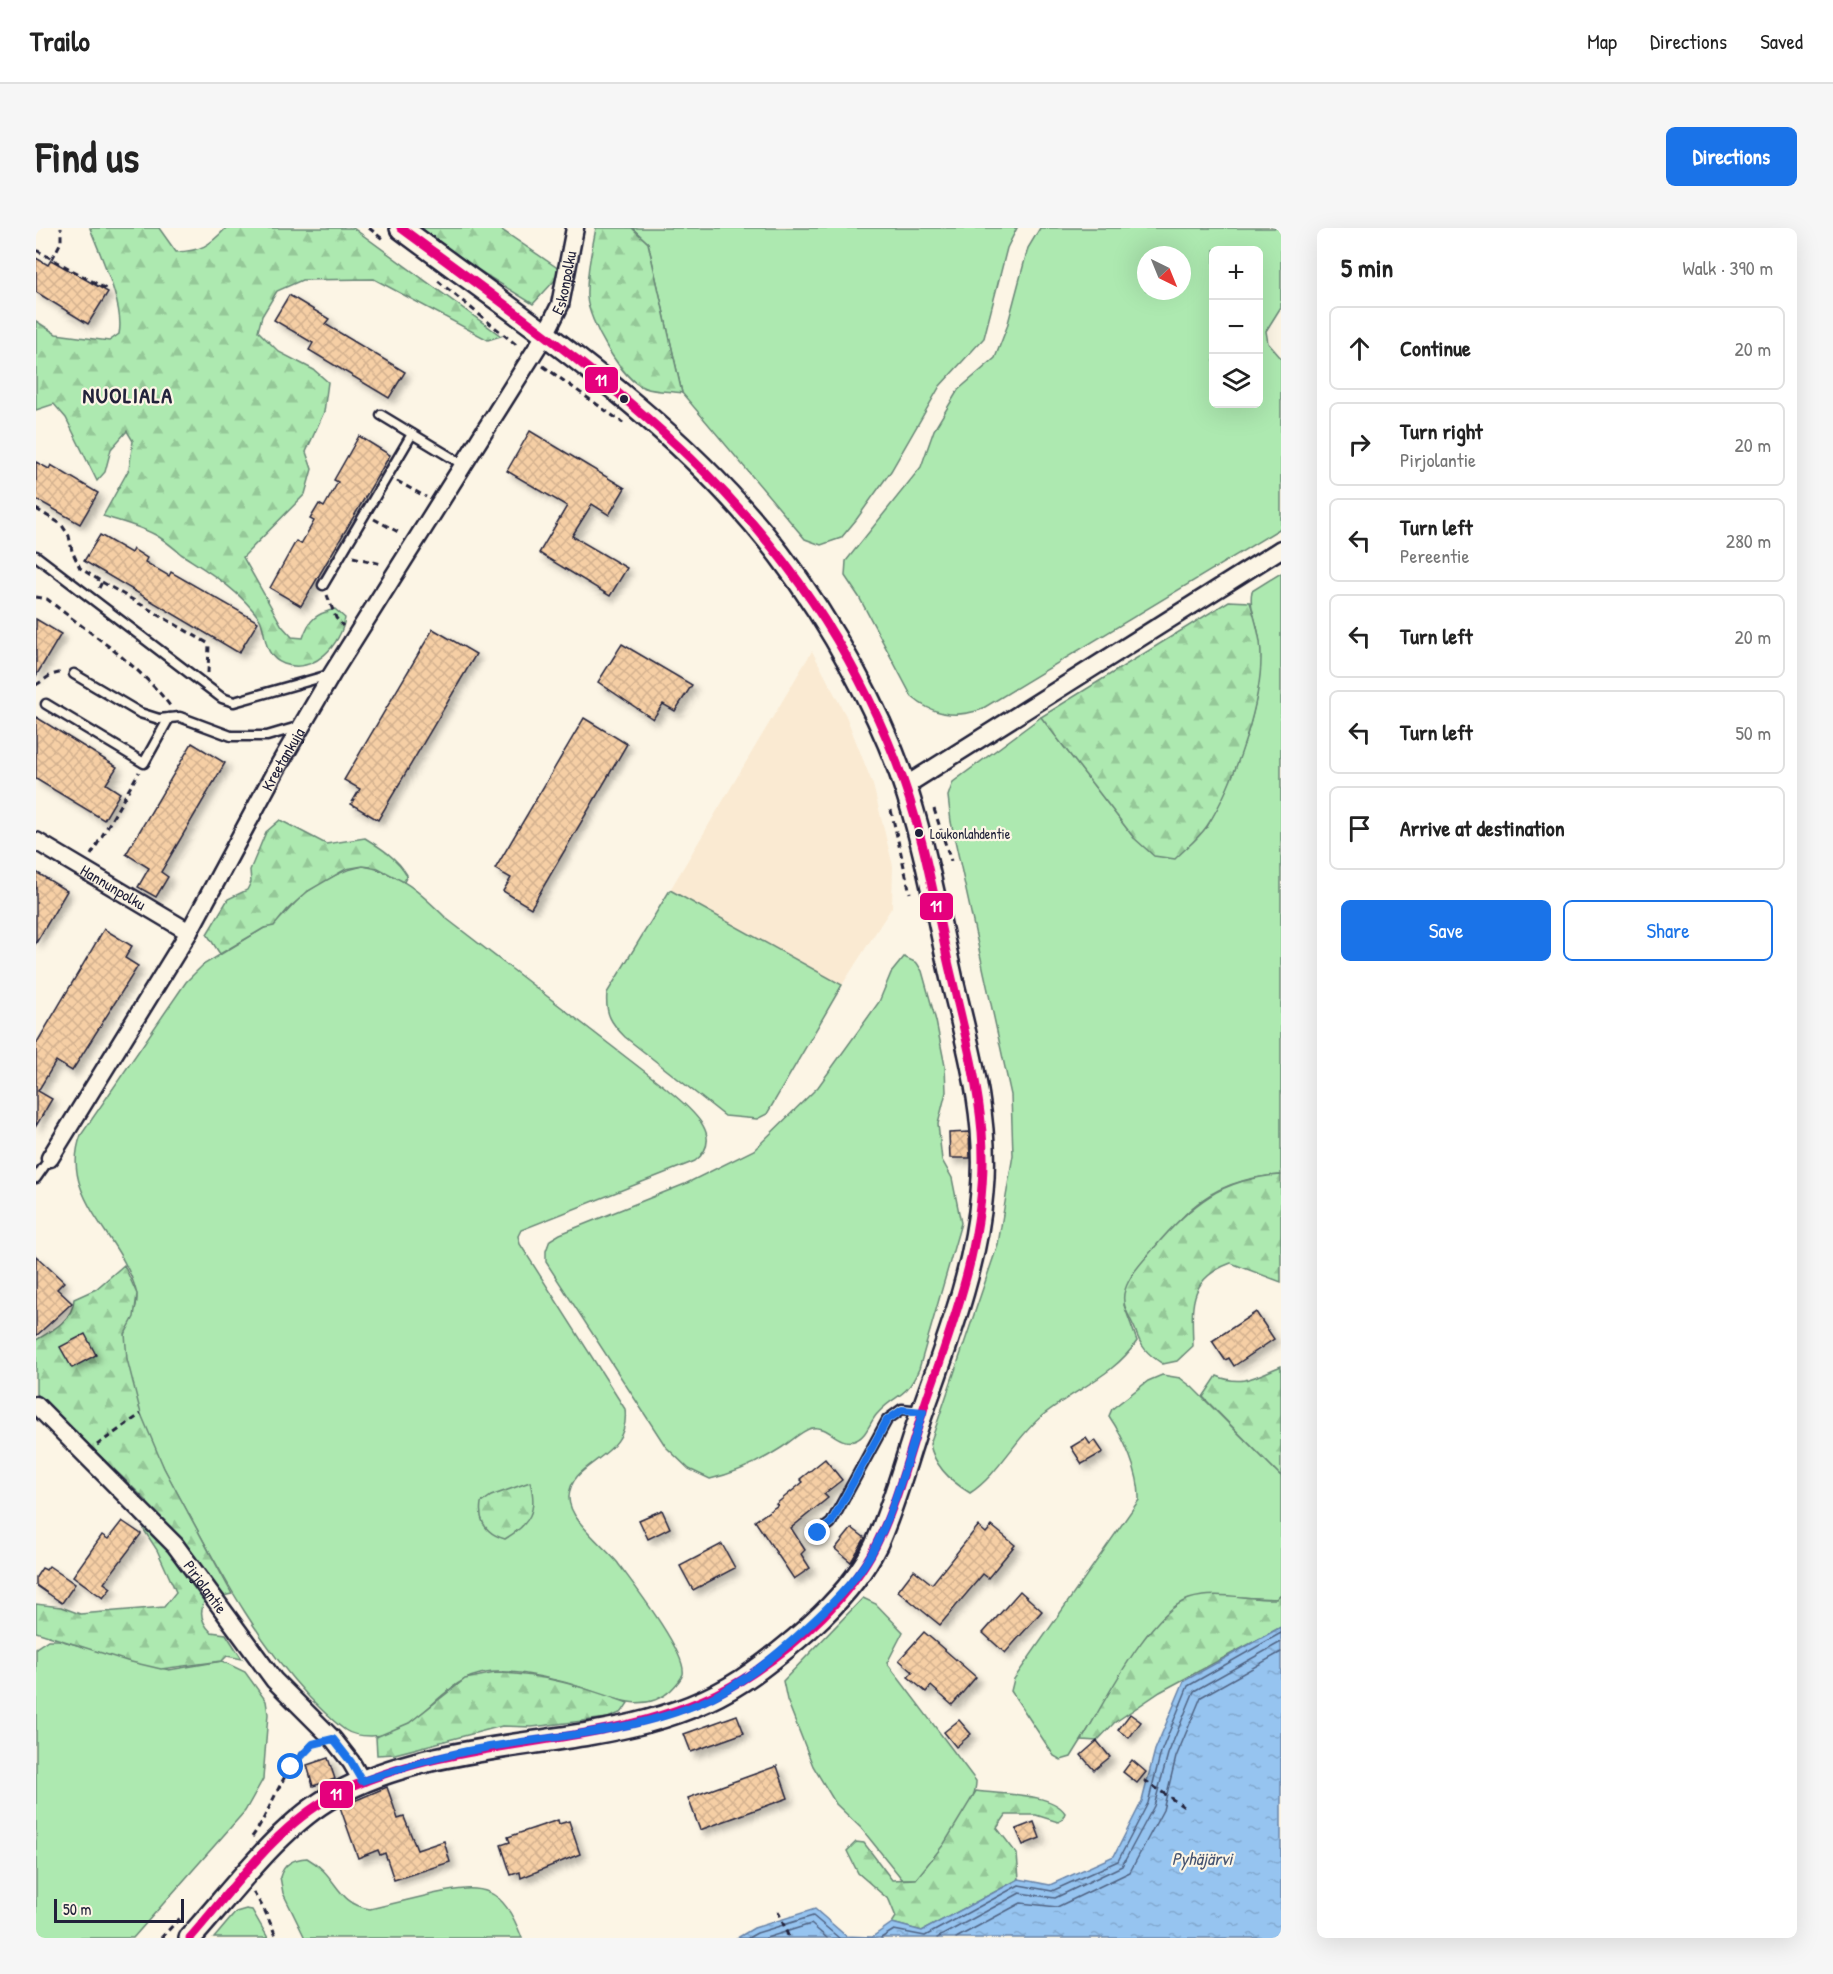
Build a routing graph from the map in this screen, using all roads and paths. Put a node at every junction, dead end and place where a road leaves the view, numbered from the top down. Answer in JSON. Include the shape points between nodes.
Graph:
{"nodes":[{"id":1,"x":61,"y":228,"type":"edge"},
{"id":2,"x":369,"y":228,"type":"edge"},
{"id":3,"x":575,"y":228,"type":"edge"},
{"id":4,"x":394,"y":235,"type":"edge"},
{"id":5,"x":36,"y":250,"type":"edge"},
{"id":6,"x":52,"y":259,"type":"junction"},
{"id":7,"x":434,"y":279,"type":"dead end"},
{"id":8,"x":106,"y":289,"type":"dead end"},
{"id":9,"x":545,"y":335,"type":"junction"},
{"id":10,"x":530,"y":357,"type":"junction"},
{"id":11,"x":381,"y":415,"type":"dead end"},
{"id":12,"x":631,"y":428,"type":"dead end"},
{"id":13,"x":412,"y":434,"type":"junction"},
{"id":14,"x":462,"y":464,"type":"junction"},
{"id":15,"x":387,"y":476,"type":"junction"},
{"id":16,"x":438,"y":503,"type":"junction"},
{"id":17,"x":36,"y":509,"type":"edge"},
{"id":18,"x":364,"y":514,"type":"junction"},
{"id":19,"x":415,"y":540,"type":"junction"},
{"id":20,"x":1281,"y":549,"type":"edge"},
{"id":21,"x":341,"y":554,"type":"junction"},
{"id":22,"x":36,"y":556,"type":"edge"},
{"id":23,"x":398,"y":567,"type":"junction"},
{"id":24,"x":102,"y":582,"type":"junction"},
{"id":25,"x":323,"y":585,"type":"dead end"},
{"id":26,"x":36,"y":597,"type":"edge"},
{"id":27,"x":92,"y":600,"type":"junction"},
{"id":28,"x":332,"y":610,"type":"dead end"},
{"id":29,"x":336,"y":618,"type":"dead end"},
{"id":30,"x":74,"y":674,"type":"joint"},
{"id":31,"x":332,"y":674,"type":"junction"},
{"id":32,"x":36,"y":685,"type":"edge"},
{"id":33,"x":208,"y":689,"type":"junction"},
{"id":34,"x":46,"y":704,"type":"dead end"},
{"id":35,"x":180,"y":717,"type":"junction"},
{"id":36,"x":169,"y":718,"type":"junction"},
{"id":37,"x":302,"y":725,"type":"junction"},
{"id":38,"x":144,"y":763,"type":"junction"},
{"id":39,"x":902,"y":799,"type":"junction"},
{"id":40,"x":36,"y":841,"type":"edge"},
{"id":41,"x":83,"y":869,"type":"junction"},
{"id":42,"x":910,"y":893,"type":"dead end"},
{"id":43,"x":189,"y":932,"type":"junction"},
{"id":44,"x":50,"y":1158,"type":"joint"},
{"id":45,"x":36,"y":1178,"type":"edge"},
{"id":46,"x":36,"y":1405,"type":"edge"},
{"id":47,"x":923,"y":1412,"type":"junction"},
{"id":48,"x":141,"y":1413,"type":"dead end"},
{"id":49,"x":85,"y":1453,"type":"junction"},
{"id":50,"x":818,"y":1533,"type":"dead end"},
{"id":51,"x":333,"y":1739,"type":"junction"},
{"id":52,"x":1144,"y":1780,"type":"dead end"},
{"id":53,"x":362,"y":1781,"type":"junction"},
{"id":54,"x":1184,"y":1807,"type":"dead end"},
{"id":55,"x":250,"y":1839,"type":"dead end"},
{"id":56,"x":241,"y":1880,"type":"junction"},
{"id":57,"x":778,"y":1911,"type":"dead end"},
{"id":58,"x":190,"y":1938,"type":"edge"},
{"id":59,"x":277,"y":1938,"type":"edge"},
{"id":60,"x":789,"y":1938,"type":"edge"}],
"edges":[{"from":1,"to":6,"type":"path","via":[[61,242]]},
{"from":2,"to":4,"type":"path"},
{"from":3,"to":9,"type":"street","name":"Eskonpolku","via":[[562,298]]},
{"from":4,"to":9,"type":"street"},
{"from":5,"to":6,"type":"path"},
{"from":6,"to":8,"type":"path"},
{"from":7,"to":10,"type":"path"},
{"from":9,"to":10,"type":"street","name":"Kreetankuja"},
{"from":9,"to":39,"type":"street","via":[[649,417],[763,534],[800,583],[841,651],[891,750]]},
{"from":10,"to":12,"type":"path"},
{"from":10,"to":14,"type":"street","name":"Kreetankuja"},
{"from":11,"to":13,"type":"lane"},
{"from":13,"to":14,"type":"lane"},
{"from":13,"to":15,"type":"lane"},
{"from":14,"to":16,"type":"street","name":"Kreetankuja"},
{"from":15,"to":16,"type":"path"},
{"from":15,"to":18,"type":"lane"},
{"from":16,"to":19,"type":"street","name":"Kreetankuja"},
{"from":17,"to":24,"type":"path","via":[[61,524],[80,568]]},
{"from":18,"to":19,"type":"path"},
{"from":18,"to":21,"type":"lane"},
{"from":19,"to":23,"type":"street","name":"Kreetankuja"},
{"from":20,"to":39,"type":"street"},
{"from":21,"to":23,"type":"path"},
{"from":21,"to":25,"type":"lane"},
{"from":22,"to":27,"type":"lane"},
{"from":23,"to":31,"type":"street","name":"Kreetankuja"},
{"from":24,"to":27,"type":"path"},
{"from":24,"to":33,"type":"path","via":[[209,644]]},
{"from":26,"to":35,"type":"path","via":[[47,599],[158,689]]},
{"from":27,"to":33,"type":"lane"},
{"from":28,"to":29,"type":"path"},
{"from":30,"to":32,"type":"path","via":[[62,671]]},
{"from":30,"to":36,"type":"lane","via":[[140,713]]},
{"from":31,"to":33,"type":"lane","via":[[234,702]]},
{"from":31,"to":37,"type":"street","name":"Kreetankuja"},
{"from":34,"to":38,"type":"lane"},
{"from":35,"to":36,"type":"lane"},
{"from":35,"to":37,"type":"lane","via":[[214,732],[248,737],[267,736]]},
{"from":36,"to":38,"type":"lane"},
{"from":37,"to":43,"type":"street","name":"Kreetankuja"},
{"from":38,"to":41,"type":"path"},
{"from":39,"to":42,"type":"path"},
{"from":39,"to":47,"type":"street","via":[[973,1067],[984,1166],[971,1261]]},
{"from":40,"to":41,"type":"street","name":"Hannunpolku"},
{"from":41,"to":43,"type":"street","name":"Hannunpolku"},
{"from":43,"to":44,"type":"street","name":"Kreetankuja"},
{"from":44,"to":45,"type":"lane"},
{"from":46,"to":49,"type":"street","name":"Pirjolantie"},
{"from":47,"to":50,"type":"lane","via":[[902,1410],[887,1420],[834,1518]]},
{"from":47,"to":53,"type":"street","via":[[884,1524],[863,1566],[814,1621],[740,1682],[713,1698],[669,1714],[586,1733],[459,1752]]},
{"from":48,"to":49,"type":"path"},
{"from":49,"to":51,"type":"street","name":"Pirjolantie","via":[[175,1545],[274,1680]]},
{"from":51,"to":53,"type":"street","name":"Pirjolantie"},
{"from":51,"to":55,"type":"path","via":[[313,1744],[304,1751],[287,1772],[266,1818]]},
{"from":52,"to":54,"type":"path"},
{"from":53,"to":56,"type":"street","via":[[310,1811]]},
{"from":56,"to":58,"type":"street"},
{"from":56,"to":59,"type":"path","via":[[260,1902]]},
{"from":57,"to":60,"type":"path"}]}
